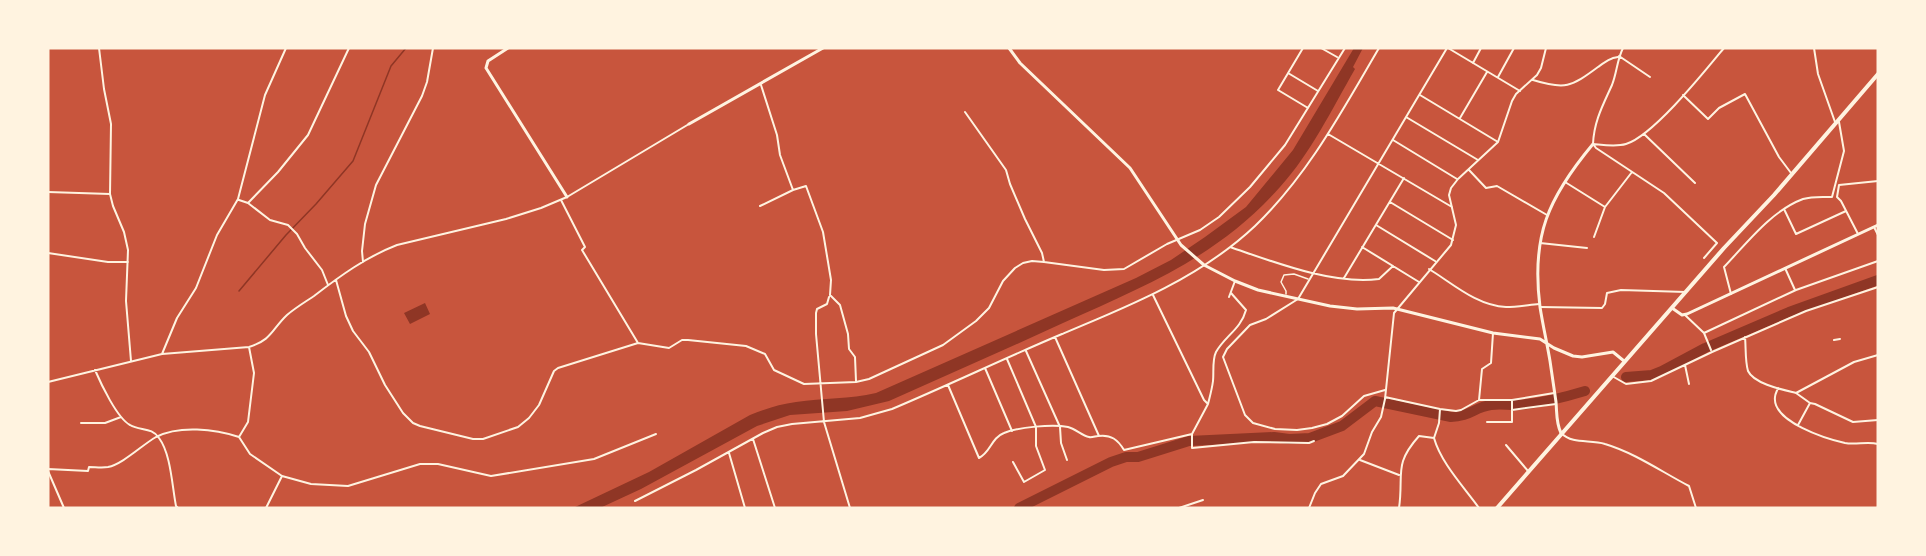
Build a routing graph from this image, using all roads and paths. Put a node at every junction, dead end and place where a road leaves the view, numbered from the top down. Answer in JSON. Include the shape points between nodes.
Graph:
{"nodes":[{"id":1,"x":99,"y":48,"type":"edge"},
{"id":2,"x":286,"y":48,"type":"edge"},
{"id":3,"x":349,"y":48,"type":"edge"},
{"id":4,"x":433,"y":48,"type":"edge"},
{"id":5,"x":508,"y":48,"type":"edge"},
{"id":6,"x":823,"y":48,"type":"edge"},
{"id":7,"x":1009,"y":48,"type":"edge"},
{"id":8,"x":1303,"y":48,"type":"edge"},
{"id":9,"x":1321,"y":48,"type":"edge"},
{"id":10,"x":1345,"y":48,"type":"edge"},
{"id":11,"x":1379,"y":48,"type":"edge"},
{"id":12,"x":1447,"y":48,"type":"edge"},
{"id":13,"x":1481,"y":48,"type":"edge"},
{"id":14,"x":1514,"y":48,"type":"edge"},
{"id":15,"x":1546,"y":48,"type":"edge"},
{"id":16,"x":1623,"y":48,"type":"edge"},
{"id":17,"x":1724,"y":48,"type":"edge"},
{"id":18,"x":1814,"y":48,"type":"edge"},
{"id":19,"x":1619,"y":56,"type":"junction"},
{"id":20,"x":1338,"y":58,"type":"junction"},
{"id":21,"x":1473,"y":63,"type":"junction"},
{"id":22,"x":1487,"y":72,"type":"junction"},
{"id":23,"x":1288,"y":73,"type":"junction"},
{"id":24,"x":1878,"y":74,"type":"edge"},
{"id":25,"x":1650,"y":77,"type":"dead end"},
{"id":26,"x":1497,"y":78,"type":"junction"},
{"id":27,"x":1533,"y":80,"type":"junction"},
{"id":28,"x":761,"y":84,"type":"junction"},
{"id":29,"x":1318,"y":91,"type":"junction"},
{"id":30,"x":1520,"y":91,"type":"junction"},
{"id":31,"x":1420,"y":94,"type":"junction"},
{"id":32,"x":1683,"y":95,"type":"junction"},
{"id":33,"x":1308,"y":108,"type":"junction"},
{"id":34,"x":965,"y":112,"type":"dead end"},
{"id":35,"x":1406,"y":117,"type":"junction"},
{"id":36,"x":1460,"y":119,"type":"junction"},
{"id":37,"x":1836,"y":121,"type":"junction"},
{"id":38,"x":689,"y":124,"type":"joint"},
{"id":39,"x":1328,"y":134,"type":"junction"},
{"id":40,"x":1644,"y":134,"type":"junction"},
{"id":41,"x":1393,"y":140,"type":"junction"},
{"id":42,"x":1498,"y":142,"type":"junction"},
{"id":43,"x":1593,"y":144,"type":"junction"},
{"id":44,"x":1479,"y":161,"type":"junction"},
{"id":45,"x":1378,"y":163,"type":"junction"},
{"id":46,"x":1469,"y":170,"type":"junction"},
{"id":47,"x":1632,"y":172,"type":"junction"},
{"id":48,"x":1791,"y":172,"type":"junction"},
{"id":49,"x":1404,"y":178,"type":"junction"},
{"id":50,"x":1458,"y":179,"type":"junction"},
{"id":51,"x":1878,"y":181,"type":"edge"},
{"id":52,"x":1565,"y":182,"type":"junction"},
{"id":53,"x":1695,"y":183,"type":"dead end"},
{"id":54,"x":793,"y":190,"type":"junction"},
{"id":55,"x":48,"y":192,"type":"edge"},
{"id":56,"x":110,"y":194,"type":"junction"},
{"id":57,"x":567,"y":196,"type":"junction"},
{"id":58,"x":238,"y":199,"type":"junction"},
{"id":59,"x":561,"y":200,"type":"junction"},
{"id":60,"x":1390,"y":202,"type":"junction"},
{"id":61,"x":248,"y":203,"type":"junction"},
{"id":62,"x":760,"y":206,"type":"dead end"},
{"id":63,"x":1452,"y":207,"type":"junction"},
{"id":64,"x":1605,"y":207,"type":"junction"},
{"id":65,"x":1784,"y":208,"type":"junction"},
{"id":66,"x":1846,"y":210,"type":"junction"},
{"id":67,"x":1547,"y":215,"type":"junction"},
{"id":68,"x":1376,"y":225,"type":"junction"},
{"id":69,"x":1876,"y":226,"type":"edge"},
{"id":70,"x":1858,"y":234,"type":"junction"},
{"id":71,"x":1878,"y":235,"type":"edge"},
{"id":72,"x":1594,"y":237,"type":"dead end"},
{"id":73,"x":1178,"y":240,"type":"junction"},
{"id":74,"x":1453,"y":240,"type":"junction"},
{"id":75,"x":1539,"y":243,"type":"junction"},
{"id":76,"x":1230,"y":247,"type":"junction"},
{"id":77,"x":1362,"y":247,"type":"junction"},
{"id":78,"x":1587,"y":248,"type":"dead end"},
{"id":79,"x":48,"y":253,"type":"edge"},
{"id":80,"x":1704,"y":258,"type":"dead end"},
{"id":81,"x":1436,"y":261,"type":"junction"},
{"id":82,"x":1878,"y":261,"type":"edge"},
{"id":83,"x":128,"y":262,"type":"junction"},
{"id":84,"x":363,"y":262,"type":"junction"},
{"id":85,"x":1044,"y":262,"type":"junction"},
{"id":86,"x":1204,"y":264,"type":"junction"},
{"id":87,"x":1393,"y":266,"type":"junction"},
{"id":88,"x":1785,"y":268,"type":"junction"},
{"id":89,"x":1429,"y":269,"type":"junction"},
{"id":90,"x":1313,"y":272,"type":"junction"},
{"id":91,"x":1344,"y":278,"type":"junction"},
{"id":92,"x":1307,"y":279,"type":"junction"},
{"id":93,"x":336,"y":280,"type":"junction"},
{"id":94,"x":1234,"y":281,"type":"junction"},
{"id":95,"x":1419,"y":282,"type":"junction"},
{"id":96,"x":328,"y":285,"type":"junction"},
{"id":97,"x":1878,"y":287,"type":"edge"},
{"id":98,"x":1796,"y":290,"type":"junction"},
{"id":99,"x":1686,"y":292,"type":"junction"},
{"id":100,"x":1731,"y":294,"type":"junction"},
{"id":101,"x":830,"y":295,"type":"junction"},
{"id":102,"x":1153,"y":295,"type":"junction"},
{"id":103,"x":1285,"y":296,"type":"junction"},
{"id":104,"x":1298,"y":299,"type":"junction"},
{"id":105,"x":1540,"y":306,"type":"junction"},
{"id":106,"x":1396,"y":308,"type":"junction"},
{"id":107,"x":1672,"y":308,"type":"junction"},
{"id":108,"x":1685,"y":315,"type":"junction"},
{"id":109,"x":1493,"y":333,"type":"junction"},
{"id":110,"x":1704,"y":333,"type":"junction"},
{"id":111,"x":1745,"y":337,"type":"junction"},
{"id":112,"x":1056,"y":338,"type":"junction"},
{"id":113,"x":1840,"y":339,"type":"dead end"},
{"id":114,"x":1834,"y":340,"type":"dead end"},
{"id":115,"x":638,"y":343,"type":"junction"},
{"id":116,"x":1546,"y":343,"type":"junction"},
{"id":117,"x":249,"y":347,"type":"junction"},
{"id":118,"x":1711,"y":350,"type":"dead end"},
{"id":119,"x":1026,"y":351,"type":"junction"},
{"id":120,"x":162,"y":354,"type":"junction"},
{"id":121,"x":1878,"y":355,"type":"edge"},
{"id":122,"x":1006,"y":359,"type":"junction"},
{"id":123,"x":131,"y":361,"type":"junction"},
{"id":124,"x":1624,"y":361,"type":"junction"},
{"id":125,"x":1684,"y":365,"type":"junction"},
{"id":126,"x":985,"y":368,"type":"junction"},
{"id":127,"x":95,"y":370,"type":"junction"},
{"id":128,"x":1612,"y":376,"type":"junction"},
{"id":129,"x":48,"y":382,"type":"edge"},
{"id":130,"x":856,"y":382,"type":"junction"},
{"id":131,"x":821,"y":384,"type":"junction"},
{"id":132,"x":1689,"y":384,"type":"dead end"},
{"id":133,"x":948,"y":385,"type":"junction"},
{"id":134,"x":1778,"y":388,"type":"junction"},
{"id":135,"x":1385,"y":390,"type":"junction"},
{"id":136,"x":1796,"y":393,"type":"junction"},
{"id":137,"x":1554,"y":394,"type":"junction"},
{"id":138,"x":1385,"y":398,"type":"junction"},
{"id":139,"x":1479,"y":400,"type":"junction"},
{"id":140,"x":1512,"y":401,"type":"junction"},
{"id":141,"x":1810,"y":403,"type":"junction"},
{"id":142,"x":1208,"y":404,"type":"junction"},
{"id":143,"x":1556,"y":404,"type":"junction"},
{"id":144,"x":1512,"y":409,"type":"junction"},
{"id":145,"x":1440,"y":411,"type":"junction"},
{"id":146,"x":121,"y":417,"type":"junction"},
{"id":147,"x":824,"y":420,"type":"junction"},
{"id":148,"x":1878,"y":420,"type":"edge"},
{"id":149,"x":1487,"y":422,"type":"dead end"},
{"id":150,"x":81,"y":423,"type":"dead end"},
{"id":151,"x":1798,"y":425,"type":"junction"},
{"id":152,"x":1036,"y":427,"type":"junction"},
{"id":153,"x":1060,"y":427,"type":"junction"},
{"id":154,"x":1012,"y":431,"type":"junction"},
{"id":155,"x":1561,"y":433,"type":"junction"},
{"id":156,"x":656,"y":434,"type":"dead end"},
{"id":157,"x":1192,"y":434,"type":"junction"},
{"id":158,"x":158,"y":436,"type":"junction"},
{"id":159,"x":1099,"y":436,"type":"junction"},
{"id":160,"x":239,"y":437,"type":"junction"},
{"id":161,"x":1434,"y":438,"type":"junction"},
{"id":162,"x":753,"y":439,"type":"junction"},
{"id":163,"x":1314,"y":441,"type":"dead end"},
{"id":164,"x":1878,"y":444,"type":"edge"},
{"id":165,"x":1506,"y":445,"type":"dead end"},
{"id":166,"x":728,"y":453,"type":"junction"},
{"id":167,"x":1067,"y":460,"type":"dead end"},
{"id":168,"x":1360,"y":460,"type":"junction"},
{"id":169,"x":1012,"y":462,"type":"dead end"},
{"id":170,"x":48,"y":470,"type":"edge"},
{"id":171,"x":1528,"y":471,"type":"junction"},
{"id":172,"x":282,"y":476,"type":"junction"},
{"id":173,"x":1400,"y":476,"type":"junction"},
{"id":174,"x":1203,"y":500,"type":"dead end"},
{"id":175,"x":635,"y":501,"type":"dead end"},
{"id":176,"x":64,"y":508,"type":"edge"},
{"id":177,"x":178,"y":508,"type":"edge"},
{"id":178,"x":266,"y":508,"type":"edge"},
{"id":179,"x":745,"y":508,"type":"edge"},
{"id":180,"x":775,"y":508,"type":"edge"},
{"id":181,"x":850,"y":508,"type":"edge"},
{"id":182,"x":1179,"y":508,"type":"edge"},
{"id":183,"x":1309,"y":508,"type":"edge"},
{"id":184,"x":1399,"y":508,"type":"edge"},
{"id":185,"x":1479,"y":508,"type":"edge"},
{"id":186,"x":1497,"y":508,"type":"edge"},
{"id":187,"x":1696,"y":508,"type":"edge"}],
"edges":[{"from":1,"to":56,"type":"street","via":[[111,124]]},
{"from":2,"to":58,"type":"street","via":[[265,95]]},
{"from":3,"to":61,"type":"street","via":[[308,135]]},
{"from":4,"to":84,"type":"street","via":[[422,96],[376,185],[364,231]]},
{"from":5,"to":57,"type":"street","via":[[488,61],[486,68]]},
{"from":6,"to":28,"type":"street"},
{"from":7,"to":73,"type":"street","via":[[1130,168]]},
{"from":8,"to":23,"type":"street"},
{"from":9,"to":20,"type":"street"},
{"from":10,"to":20,"type":"street"},
{"from":11,"to":39,"type":"street"},
{"from":12,"to":21,"type":"street"},
{"from":12,"to":31,"type":"street"},
{"from":13,"to":21,"type":"street"},
{"from":14,"to":26,"type":"street"},
{"from":15,"to":27,"type":"street"},
{"from":16,"to":19,"type":"street"},
{"from":17,"to":32,"type":"street"},
{"from":18,"to":37,"type":"street","via":[[1818,74]]},
{"from":19,"to":25,"type":"street"},
{"from":19,"to":27,"type":"street","via":[[1570,85],[1559,87]]},
{"from":19,"to":43,"type":"street","via":[[1595,125]]},
{"from":20,"to":29,"type":"street"},
{"from":21,"to":22,"type":"street"},
{"from":22,"to":26,"type":"street"},
{"from":22,"to":36,"type":"street"},
{"from":23,"to":29,"type":"street"},
{"from":23,"to":33,"type":"street","via":[[1278,90]]},
{"from":24,"to":37,"type":"main road"},
{"from":26,"to":30,"type":"street"},
{"from":27,"to":30,"type":"street"},
{"from":28,"to":38,"type":"street"},
{"from":28,"to":54,"type":"street"},
{"from":29,"to":33,"type":"street"},
{"from":30,"to":42,"type":"street","via":[[1512,101]]},
{"from":31,"to":35,"type":"street"},
{"from":31,"to":36,"type":"street"},
{"from":32,"to":40,"type":"street"},
{"from":32,"to":48,"type":"street","via":[[1708,119],[1744,94]]},
{"from":33,"to":73,"type":"street","via":[[1285,145],[1244,194],[1219,218]]},
{"from":34,"to":85,"type":"street","via":[[1006,170]]},
{"from":35,"to":41,"type":"street"},
{"from":35,"to":44,"type":"street"},
{"from":36,"to":42,"type":"street"},
{"from":37,"to":48,"type":"main road"},
{"from":37,"to":65,"type":"street","via":[[1844,151],[1832,197],[1804,199]]},
{"from":38,"to":57,"type":"street"},
{"from":39,"to":45,"type":"street"},
{"from":39,"to":76,"type":"street","via":[[1285,194]]},
{"from":40,"to":43,"type":"street","via":[[1627,144]]},
{"from":40,"to":53,"type":"street"},
{"from":41,"to":45,"type":"street"},
{"from":41,"to":50,"type":"street"},
{"from":42,"to":44,"type":"street"},
{"from":43,"to":47,"type":"street"},
{"from":43,"to":52,"type":"street"},
{"from":44,"to":46,"type":"street"},
{"from":45,"to":49,"type":"street"},
{"from":45,"to":90,"type":"street"},
{"from":46,"to":50,"type":"street"},
{"from":46,"to":67,"type":"street","via":[[1486,188],[1497,186]]},
{"from":47,"to":64,"type":"street"},
{"from":47,"to":80,"type":"street","via":[[1664,193],[1717,243]]},
{"from":48,"to":99,"type":"main road"},
{"from":49,"to":60,"type":"street"},
{"from":49,"to":63,"type":"street"},
{"from":50,"to":63,"type":"street","via":[[1449,195]]},
{"from":51,"to":66,"type":"street","via":[[1839,185],[1837,197]]},
{"from":52,"to":64,"type":"street"},
{"from":52,"to":67,"type":"street"},
{"from":54,"to":62,"type":"street"},
{"from":54,"to":101,"type":"street","via":[[806,186],[823,232]]},
{"from":55,"to":56,"type":"street"},
{"from":56,"to":83,"type":"street","via":[[124,232]]},
{"from":57,"to":59,"type":"street"},
{"from":58,"to":61,"type":"street"},
{"from":58,"to":120,"type":"street","via":[[217,235],[196,288],[177,318]]},
{"from":59,"to":84,"type":"street","via":[[506,219],[397,245]]},
{"from":59,"to":115,"type":"street","via":[[585,248],[582,250]]},
{"from":60,"to":68,"type":"street"},
{"from":60,"to":74,"type":"street"},
{"from":61,"to":96,"type":"street","via":[[297,234]]},
{"from":63,"to":74,"type":"street","via":[[1456,225]]},
{"from":64,"to":72,"type":"street"},
{"from":65,"to":66,"type":"street","via":[[1796,234]]},
{"from":65,"to":100,"type":"street","via":[[1724,267]]},
{"from":66,"to":70,"type":"street"},
{"from":67,"to":75,"type":"street"},
{"from":68,"to":77,"type":"street"},
{"from":68,"to":81,"type":"street"},
{"from":69,"to":70,"type":"street"},
{"from":69,"to":71,"type":"street"},
{"from":70,"to":88,"type":"street"},
{"from":73,"to":85,"type":"street","via":[[1124,269]]},
{"from":73,"to":86,"type":"street"},
{"from":74,"to":81,"type":"street"},
{"from":75,"to":78,"type":"street"},
{"from":75,"to":105,"type":"street"},
{"from":76,"to":86,"type":"street"},
{"from":76,"to":90,"type":"street"},
{"from":77,"to":87,"type":"street"},
{"from":77,"to":91,"type":"street"},
{"from":79,"to":83,"type":"street"},
{"from":81,"to":89,"type":"street"},
{"from":82,"to":98,"type":"street"},
{"from":83,"to":123,"type":"street","via":[[126,301]]},
{"from":84,"to":93,"type":"street"},
{"from":85,"to":130,"type":"street","via":[[1023,263],[1015,268],[1002,280],[989,309],[943,345]]},
{"from":86,"to":94,"type":"street"},
{"from":86,"to":102,"type":"street"},
{"from":87,"to":91,"type":"street","via":[[1379,279]]},
{"from":87,"to":95,"type":"street"},
{"from":88,"to":98,"type":"street"},
{"from":88,"to":100,"type":"street"},
{"from":89,"to":95,"type":"street"},
{"from":89,"to":105,"type":"street","via":[[1489,304]]},
{"from":90,"to":91,"type":"street"},
{"from":90,"to":92,"type":"street"},
{"from":92,"to":103,"type":"lane","via":[[1284,275],[1281,282]]},
{"from":92,"to":104,"type":"street"},
{"from":93,"to":96,"type":"street"},
{"from":93,"to":115,"type":"street","via":[[353,331],[403,413],[420,426],[463,437],[483,439],[518,427],[539,405],[558,368]]},
{"from":94,"to":103,"type":"street"},
{"from":94,"to":142,"type":"street","via":[[1230,295],[1246,310],[1244,320],[1215,354]]},
{"from":95,"to":106,"type":"street"},
{"from":96,"to":117,"type":"street","via":[[287,315],[267,339]]},
{"from":97,"to":111,"type":"street","via":[[1806,310]]},
{"from":98,"to":110,"type":"street"},
{"from":99,"to":105,"type":"street","via":[[1621,290],[1607,293],[1602,308]]},
{"from":99,"to":107,"type":"main road"},
{"from":100,"to":108,"type":"street"},
{"from":101,"to":130,"type":"street","via":[[840,305],[849,349],[855,357]]},
{"from":101,"to":131,"type":"street","via":[[816,312]]},
{"from":102,"to":112,"type":"street"},
{"from":102,"to":142,"type":"street"},
{"from":103,"to":104,"type":"street"},
{"from":104,"to":106,"type":"street","via":[[1357,309]]},
{"from":104,"to":135,"type":"street","via":[[1250,325],[1224,353],[1248,420],[1275,429],[1312,428],[1342,416],[1364,396]]},
{"from":105,"to":116,"type":"street"},
{"from":106,"to":109,"type":"street"},
{"from":106,"to":135,"type":"street"},
{"from":107,"to":108,"type":"street"},
{"from":107,"to":124,"type":"main road"},
{"from":108,"to":110,"type":"street"},
{"from":109,"to":116,"type":"street"},
{"from":109,"to":139,"type":"street","via":[[1491,363],[1482,369]]},
{"from":110,"to":118,"type":"street"},
{"from":111,"to":125,"type":"street"},
{"from":111,"to":134,"type":"street","via":[[1752,377]]},
{"from":112,"to":119,"type":"street"},
{"from":112,"to":159,"type":"street"},
{"from":113,"to":114,"type":"street"},
{"from":115,"to":131,"type":"street","via":[[669,348],[688,340],[746,346],[765,354],[774,370],[783,375],[804,384]]},
{"from":116,"to":124,"type":"street","via":[[1574,356],[1613,352]]},
{"from":116,"to":137,"type":"street"},
{"from":117,"to":120,"type":"street"},
{"from":117,"to":160,"type":"street","via":[[254,373],[248,422]]},
{"from":119,"to":122,"type":"street"},
{"from":119,"to":153,"type":"street"},
{"from":120,"to":123,"type":"street"},
{"from":121,"to":136,"type":"street","via":[[1854,362]]},
{"from":122,"to":126,"type":"street"},
{"from":122,"to":152,"type":"street"},
{"from":123,"to":127,"type":"street"},
{"from":124,"to":128,"type":"main road"},
{"from":125,"to":128,"type":"street","via":[[1639,383],[1626,384]]},
{"from":125,"to":132,"type":"street"},
{"from":126,"to":133,"type":"street"},
{"from":126,"to":154,"type":"street"},
{"from":127,"to":129,"type":"street"},
{"from":127,"to":146,"type":"street"},
{"from":128,"to":155,"type":"main road"},
{"from":130,"to":131,"type":"street"},
{"from":131,"to":147,"type":"street"},
{"from":133,"to":147,"type":"street","via":[[876,415]]},
{"from":133,"to":154,"type":"street","via":[[979,458],[996,437]]},
{"from":134,"to":136,"type":"street"},
{"from":134,"to":151,"type":"street","via":[[1774,398],[1778,408],[1786,419]]},
{"from":135,"to":138,"type":"street"},
{"from":136,"to":141,"type":"street"},
{"from":137,"to":140,"type":"street"},
{"from":137,"to":143,"type":"street"},
{"from":138,"to":145,"type":"street"},
{"from":138,"to":168,"type":"street","via":[[1382,417]]},
{"from":139,"to":140,"type":"street"},
{"from":139,"to":145,"type":"street","via":[[1461,410]]},
{"from":140,"to":144,"type":"street"},
{"from":141,"to":148,"type":"street","via":[[1852,422]]},
{"from":141,"to":151,"type":"street"},
{"from":142,"to":157,"type":"street"},
{"from":143,"to":144,"type":"street"},
{"from":143,"to":155,"type":"street"},
{"from":144,"to":149,"type":"street","via":[[1512,422]]},
{"from":145,"to":161,"type":"street"},
{"from":146,"to":150,"type":"street","via":[[105,423]]},
{"from":146,"to":158,"type":"street","via":[[130,425]]},
{"from":147,"to":162,"type":"street","via":[[777,427]]},
{"from":147,"to":181,"type":"street"},
{"from":151,"to":164,"type":"street","via":[[1847,444]]},
{"from":152,"to":153,"type":"street"},
{"from":152,"to":154,"type":"street"},
{"from":152,"to":169,"type":"street","via":[[1036,446],[1045,471],[1024,482]]},
{"from":153,"to":159,"type":"street","via":[[1069,427],[1090,438]]},
{"from":153,"to":167,"type":"street"},
{"from":155,"to":171,"type":"main road"},
{"from":155,"to":187,"type":"street","via":[[1571,441],[1593,441],[1614,447],[1689,486]]},
{"from":156,"to":172,"type":"street","via":[[594,459],[491,476],[429,463],[348,486],[311,484]]},
{"from":157,"to":159,"type":"street","via":[[1124,450],[1117,440]]},
{"from":157,"to":163,"type":"street","via":[[1191,448]]},
{"from":158,"to":160,"type":"street","via":[[194,430]]},
{"from":158,"to":170,"type":"street","via":[[107,467],[91,467],[88,471]]},
{"from":158,"to":177,"type":"street","via":[[168,460]]},
{"from":160,"to":172,"type":"street","via":[[250,454]]},
{"from":161,"to":173,"type":"street","via":[[1419,436],[1400,466]]},
{"from":161,"to":185,"type":"street"},
{"from":162,"to":166,"type":"street"},
{"from":162,"to":180,"type":"street"},
{"from":165,"to":171,"type":"street"},
{"from":166,"to":175,"type":"street"},
{"from":166,"to":179,"type":"street"},
{"from":168,"to":173,"type":"street"},
{"from":168,"to":183,"type":"street","via":[[1343,476],[1321,484]]},
{"from":170,"to":176,"type":"street"},
{"from":171,"to":186,"type":"main road"},
{"from":172,"to":178,"type":"street"},
{"from":173,"to":184,"type":"street"},
{"from":174,"to":182,"type":"street"}]}
